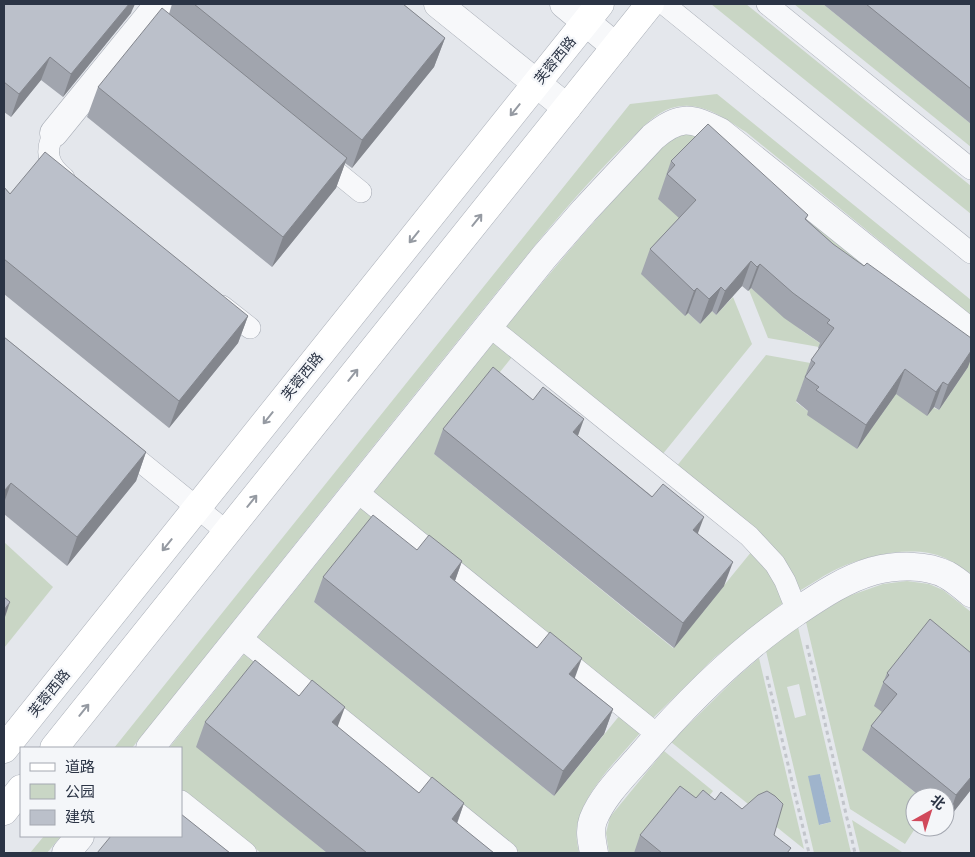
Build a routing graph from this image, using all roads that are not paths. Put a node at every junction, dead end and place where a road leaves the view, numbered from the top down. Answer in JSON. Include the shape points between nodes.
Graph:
{"nodes":[{"id":1,"x":438,"y":4,"type":"edge"},
{"id":2,"x":650,"y":4,"type":"edge"},
{"id":3,"x":664,"y":4,"type":"edge"},
{"id":4,"x":767,"y":4,"type":"edge"},
{"id":5,"x":576,"y":8,"type":"edge"},
{"id":6,"x":156,"y":18,"type":"edge"},
{"id":7,"x":616,"y":47,"type":"junction"},
{"id":8,"x":537,"y":83,"type":"junction"},
{"id":9,"x":567,"y":108,"type":"junction"},
{"id":10,"x":54,"y":133,"type":"joint"},
{"id":11,"x":299,"y":142,"type":"edge"},
{"id":12,"x":971,"y":169,"type":"edge"},
{"id":13,"x":82,"y":192,"type":"edge"},
{"id":14,"x":360,"y":192,"type":"dead end"},
{"id":15,"x":971,"y":253,"type":"edge"},
{"id":16,"x":204,"y":291,"type":"edge"},
{"id":17,"x":489,"y":326,"type":"dead end"},
{"id":18,"x":250,"y":328,"type":"edge"},
{"id":19,"x":971,"y":333,"type":"edge"},
{"id":20,"x":104,"y":432,"type":"edge"},
{"id":21,"x":356,"y":491,"type":"junction"},
{"id":22,"x":197,"y":507,"type":"junction"},
{"id":23,"x":227,"y":532,"type":"junction"},
{"id":24,"x":971,"y":594,"type":"edge"},
{"id":25,"x":797,"y":611,"type":"junction"},
{"id":26,"x":240,"y":637,"type":"junction"},
{"id":27,"x":658,"y":735,"type":"junction"},
{"id":28,"x":55,"y":747,"type":"edge"},
{"id":29,"x":151,"y":747,"type":"edge"},
{"id":30,"x":4,"y":749,"type":"edge"},
{"id":31,"x":20,"y":790,"type":"edge"},
{"id":32,"x":182,"y":802,"type":"edge"},
{"id":33,"x":4,"y":811,"type":"edge"},
{"id":34,"x":79,"y":837,"type":"edge"},
{"id":35,"x":66,"y":853,"type":"edge"},
{"id":36,"x":246,"y":853,"type":"edge"},
{"id":37,"x":507,"y":853,"type":"edge"},
{"id":38,"x":594,"y":853,"type":"edge"}],
"edges":[{"from":1,"to":8,"type":"street"},
{"from":2,"to":7,"type":"main road"},
{"from":3,"to":15,"type":"lane"},
{"from":4,"to":12,"type":"lane"},
{"from":5,"to":7,"type":"street"},
{"from":5,"to":8,"type":"main road","name":"芙蓉西路"},
{"from":6,"to":10,"type":"street"},
{"from":7,"to":9,"type":"main road"},
{"from":8,"to":9,"type":"street"},
{"from":8,"to":22,"type":"main road","name":"芙蓉西路","one_way":true},
{"from":23,"to":9,"type":"main road","one_way":true},
{"from":10,"to":13,"type":"lane","via":[[49,143],[51,165]]},
{"from":11,"to":14,"type":"lane"},
{"from":16,"to":18,"type":"lane"},
{"from":17,"to":25,"type":"lane","via":[[749,536],[786,581]]},
{"from":19,"to":21,"type":"street","via":[[720,132],[701,122],[681,120],[663,128],[653,137],[584,211]]},
{"from":20,"to":22,"type":"lane"},
{"from":21,"to":26,"type":"street"},
{"from":21,"to":27,"type":"lane"},
{"from":22,"to":23,"type":"lane"},
{"from":22,"to":30,"type":"main road","name":"芙蓉西路","one_way":true},
{"from":28,"to":23,"type":"main road","one_way":true},
{"from":24,"to":25,"type":"street","via":[[939,571],[894,567],[854,577]]},
{"from":25,"to":27,"type":"street","via":[[759,639],[706,686]]},
{"from":26,"to":29,"type":"street"},
{"from":26,"to":37,"type":"lane"},
{"from":27,"to":38,"type":"street","via":[[600,806],[591,828]]},
{"from":31,"to":33,"type":"main road"},
{"from":32,"to":36,"type":"lane"},
{"from":34,"to":35,"type":"street"}]}
